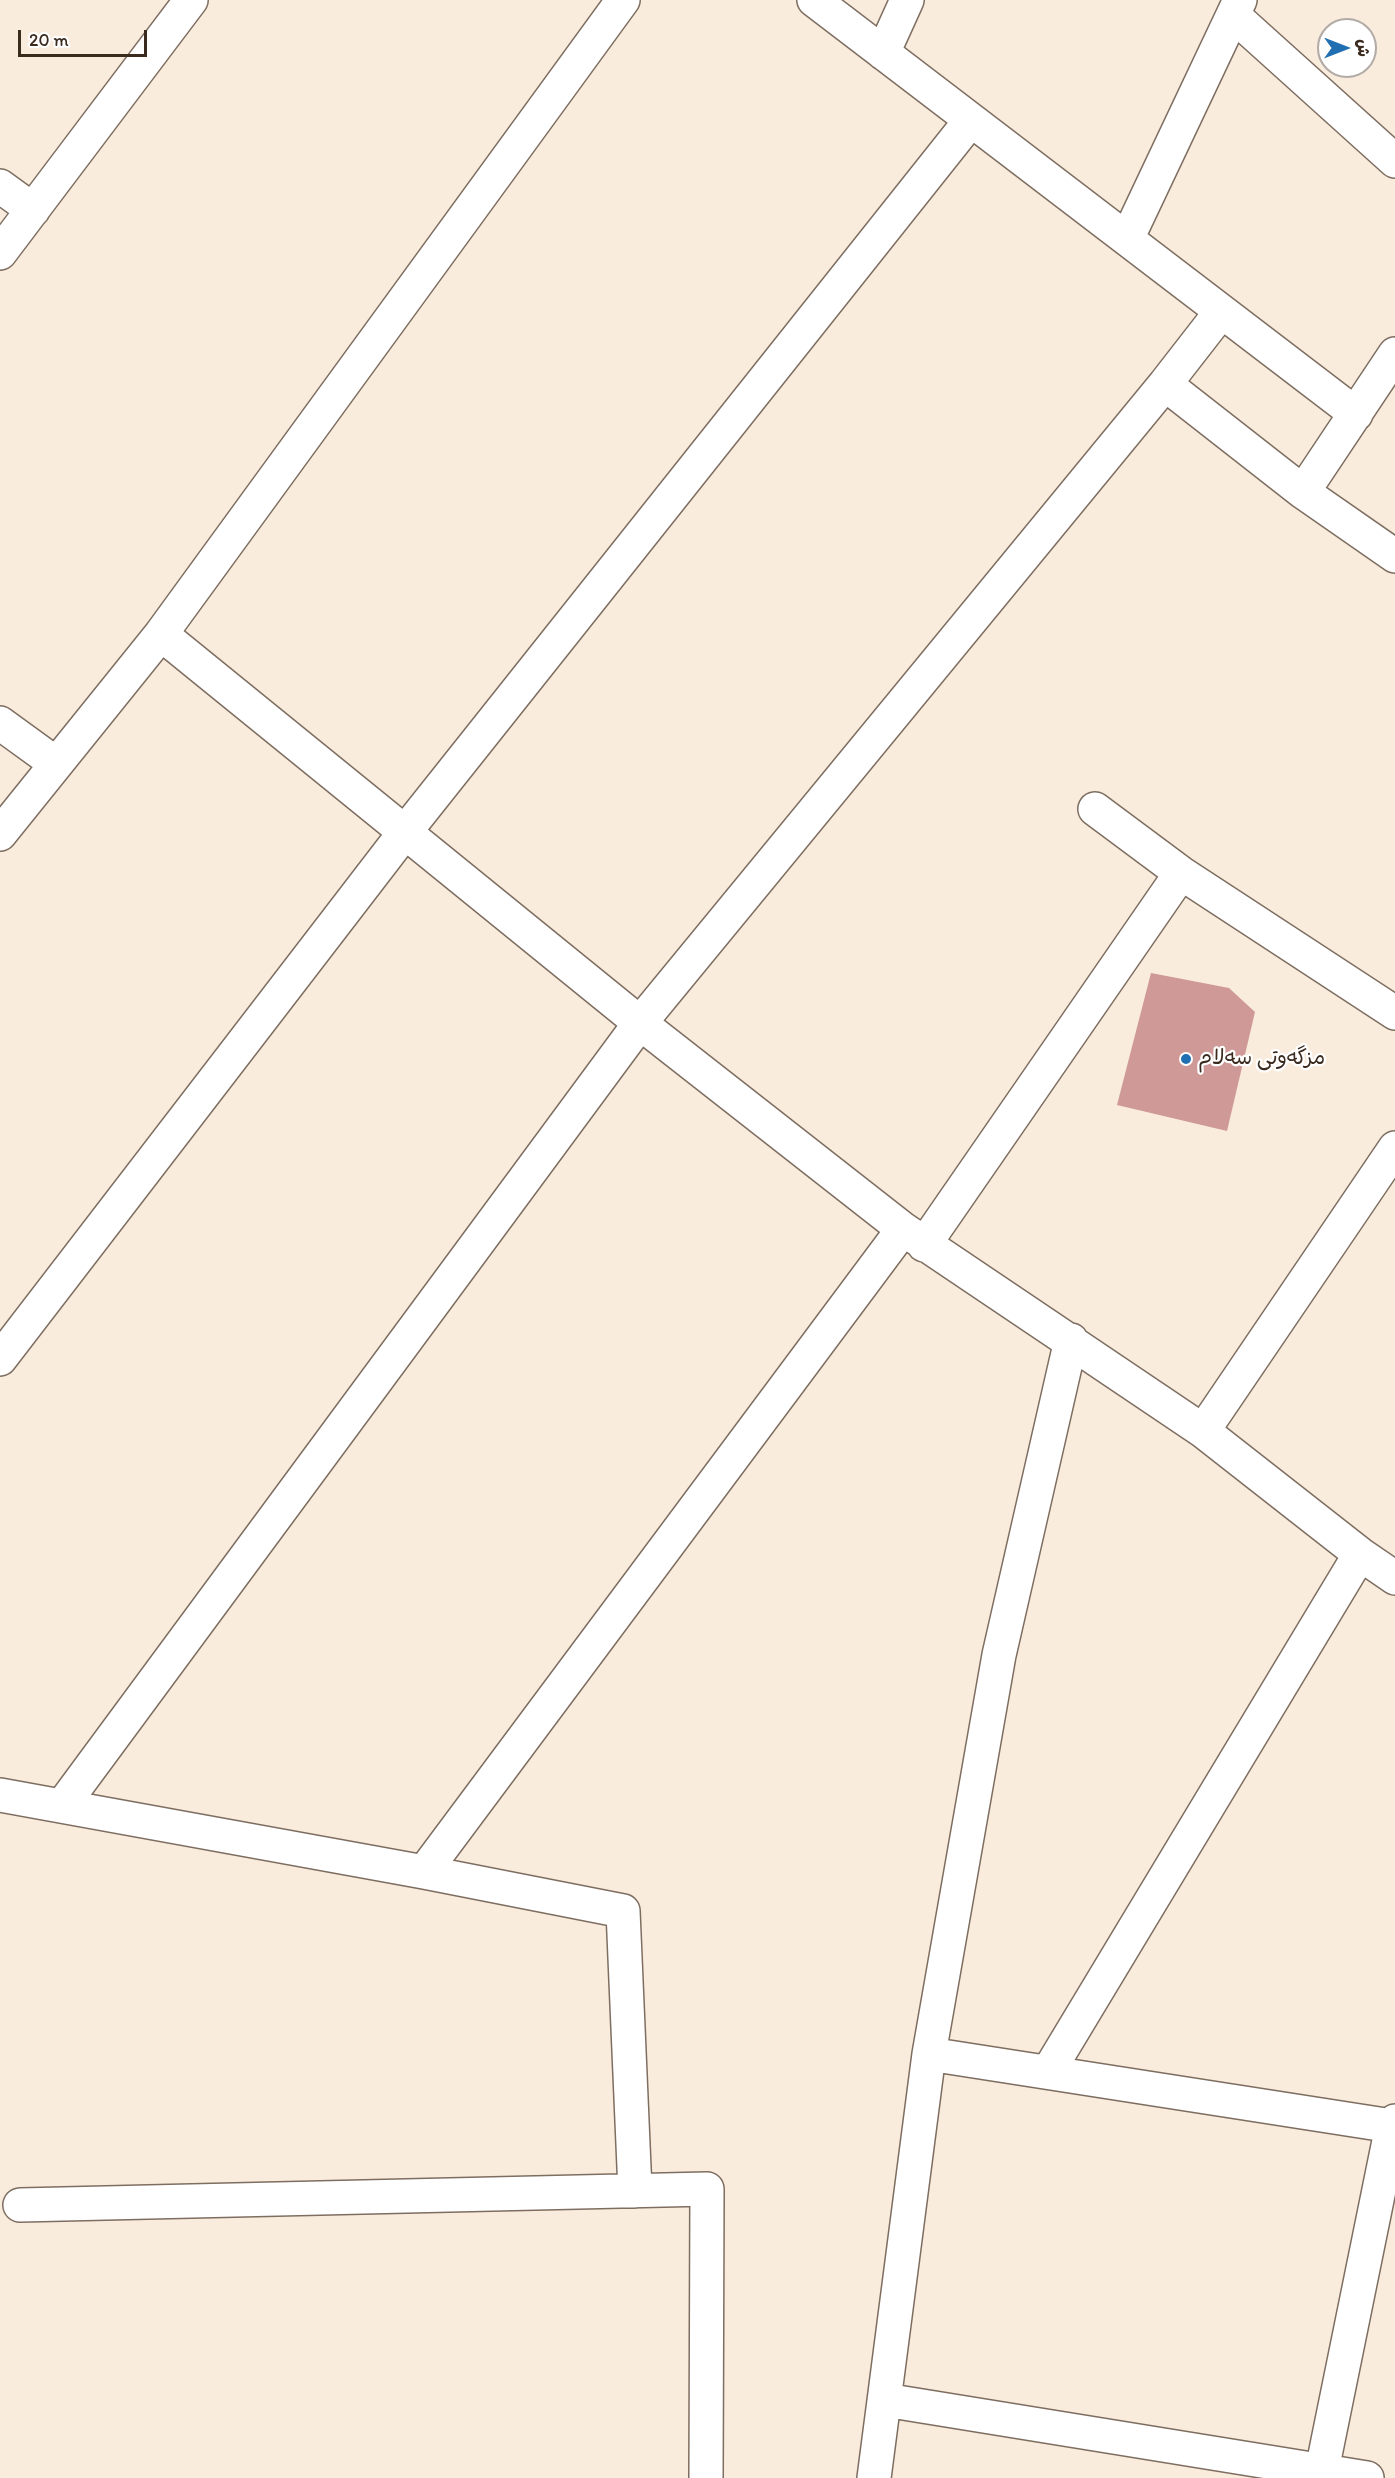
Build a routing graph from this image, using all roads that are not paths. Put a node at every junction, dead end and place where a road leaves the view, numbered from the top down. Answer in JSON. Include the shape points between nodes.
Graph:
{"nodes":[{"id":1,"x":191,"y":0,"type":"edge"},
{"id":2,"x":623,"y":0,"type":"edge"},
{"id":3,"x":814,"y":0,"type":"edge"},
{"id":4,"x":907,"y":0,"type":"edge"},
{"id":5,"x":1237,"y":7,"type":"edge"},
{"id":6,"x":883,"y":53,"type":"junction"},
{"id":7,"x":971,"y":120,"type":"junction"},
{"id":8,"x":1395,"y":161,"type":"edge"},
{"id":9,"x":0,"y":186,"type":"edge"},
{"id":10,"x":33,"y":210,"type":"junction"},
{"id":11,"x":1126,"y":239,"type":"junction"},
{"id":12,"x":0,"y":253,"type":"edge"},
{"id":13,"x":1221,"y":312,"type":"junction"},
{"id":14,"x":1395,"y":354,"type":"edge"},
{"id":15,"x":1165,"y":384,"type":"junction"},
{"id":16,"x":1356,"y":414,"type":"junction"},
{"id":17,"x":1303,"y":492,"type":"junction"},
{"id":18,"x":1395,"y":556,"type":"edge"},
{"id":19,"x":161,"y":634,"type":"junction"},
{"id":20,"x":0,"y":723,"type":"edge"},
{"id":21,"x":55,"y":763,"type":"junction"},
{"id":22,"x":1095,"y":809,"type":"dead end"},
{"id":23,"x":405,"y":832,"type":"junction"},
{"id":24,"x":0,"y":834,"type":"edge"},
{"id":25,"x":1181,"y":873,"type":"junction"},
{"id":26,"x":1395,"y":1013,"type":"edge"},
{"id":27,"x":640,"y":1023,"type":"junction"},
{"id":28,"x":1395,"y":1148,"type":"edge"},
{"id":29,"x":914,"y":1237,"type":"junction"},
{"id":30,"x":1071,"y":1340,"type":"junction"},
{"id":31,"x":0,"y":1359,"type":"edge"},
{"id":32,"x":1203,"y":1431,"type":"junction"},
{"id":33,"x":1360,"y":1554,"type":"junction"},
{"id":34,"x":1395,"y":1578,"type":"edge"},
{"id":35,"x":0,"y":1795,"type":"edge"},
{"id":36,"x":62,"y":1806,"type":"junction"},
{"id":37,"x":424,"y":1872,"type":"junction"},
{"id":38,"x":929,"y":2054,"type":"junction"},
{"id":39,"x":1047,"y":2072,"type":"junction"},
{"id":40,"x":1394,"y":2123,"type":"edge"},
{"id":41,"x":635,"y":2191,"type":"junction"},
{"id":42,"x":20,"y":2205,"type":"dead end"},
{"id":43,"x":885,"y":2400,"type":"junction"},
{"id":44,"x":1322,"y":2470,"type":"junction"},
{"id":45,"x":706,"y":2478,"type":"edge"},
{"id":46,"x":874,"y":2478,"type":"edge"},
{"id":47,"x":1367,"y":2478,"type":"edge"}],
"edges":[{"from":1,"to":10,"type":"street"},
{"from":2,"to":19,"type":"street"},
{"from":3,"to":6,"type":"street"},
{"from":4,"to":6,"type":"street"},
{"from":5,"to":8,"type":"street"},
{"from":5,"to":11,"type":"street"},
{"from":6,"to":7,"type":"street"},
{"from":7,"to":11,"type":"street"},
{"from":7,"to":23,"type":"street"},
{"from":9,"to":10,"type":"street"},
{"from":10,"to":12,"type":"street"},
{"from":11,"to":13,"type":"street"},
{"from":13,"to":15,"type":"street"},
{"from":13,"to":16,"type":"street"},
{"from":14,"to":16,"type":"street"},
{"from":15,"to":17,"type":"street"},
{"from":15,"to":27,"type":"street"},
{"from":16,"to":17,"type":"street"},
{"from":17,"to":18,"type":"street"},
{"from":19,"to":21,"type":"street"},
{"from":19,"to":23,"type":"street"},
{"from":20,"to":21,"type":"street"},
{"from":21,"to":24,"type":"street"},
{"from":22,"to":25,"type":"street"},
{"from":23,"to":27,"type":"street"},
{"from":23,"to":31,"type":"street"},
{"from":25,"to":26,"type":"street"},
{"from":25,"to":29,"type":"street"},
{"from":27,"to":29,"type":"street"},
{"from":27,"to":36,"type":"street"},
{"from":28,"to":32,"type":"street"},
{"from":29,"to":30,"type":"street"},
{"from":29,"to":37,"type":"street"},
{"from":30,"to":32,"type":"street"},
{"from":30,"to":38,"type":"street","via":[[999,1655]]},
{"from":32,"to":33,"type":"street"},
{"from":33,"to":34,"type":"street"},
{"from":33,"to":39,"type":"street"},
{"from":35,"to":36,"type":"street"},
{"from":36,"to":37,"type":"street"},
{"from":37,"to":41,"type":"street","via":[[623,1911]]},
{"from":38,"to":39,"type":"street"},
{"from":38,"to":43,"type":"street"},
{"from":39,"to":40,"type":"street"},
{"from":40,"to":44,"type":"street"},
{"from":41,"to":42,"type":"street"},
{"from":41,"to":45,"type":"street","via":[[707,2188]]},
{"from":43,"to":44,"type":"street"},
{"from":43,"to":46,"type":"street"},
{"from":44,"to":47,"type":"street"}]}
